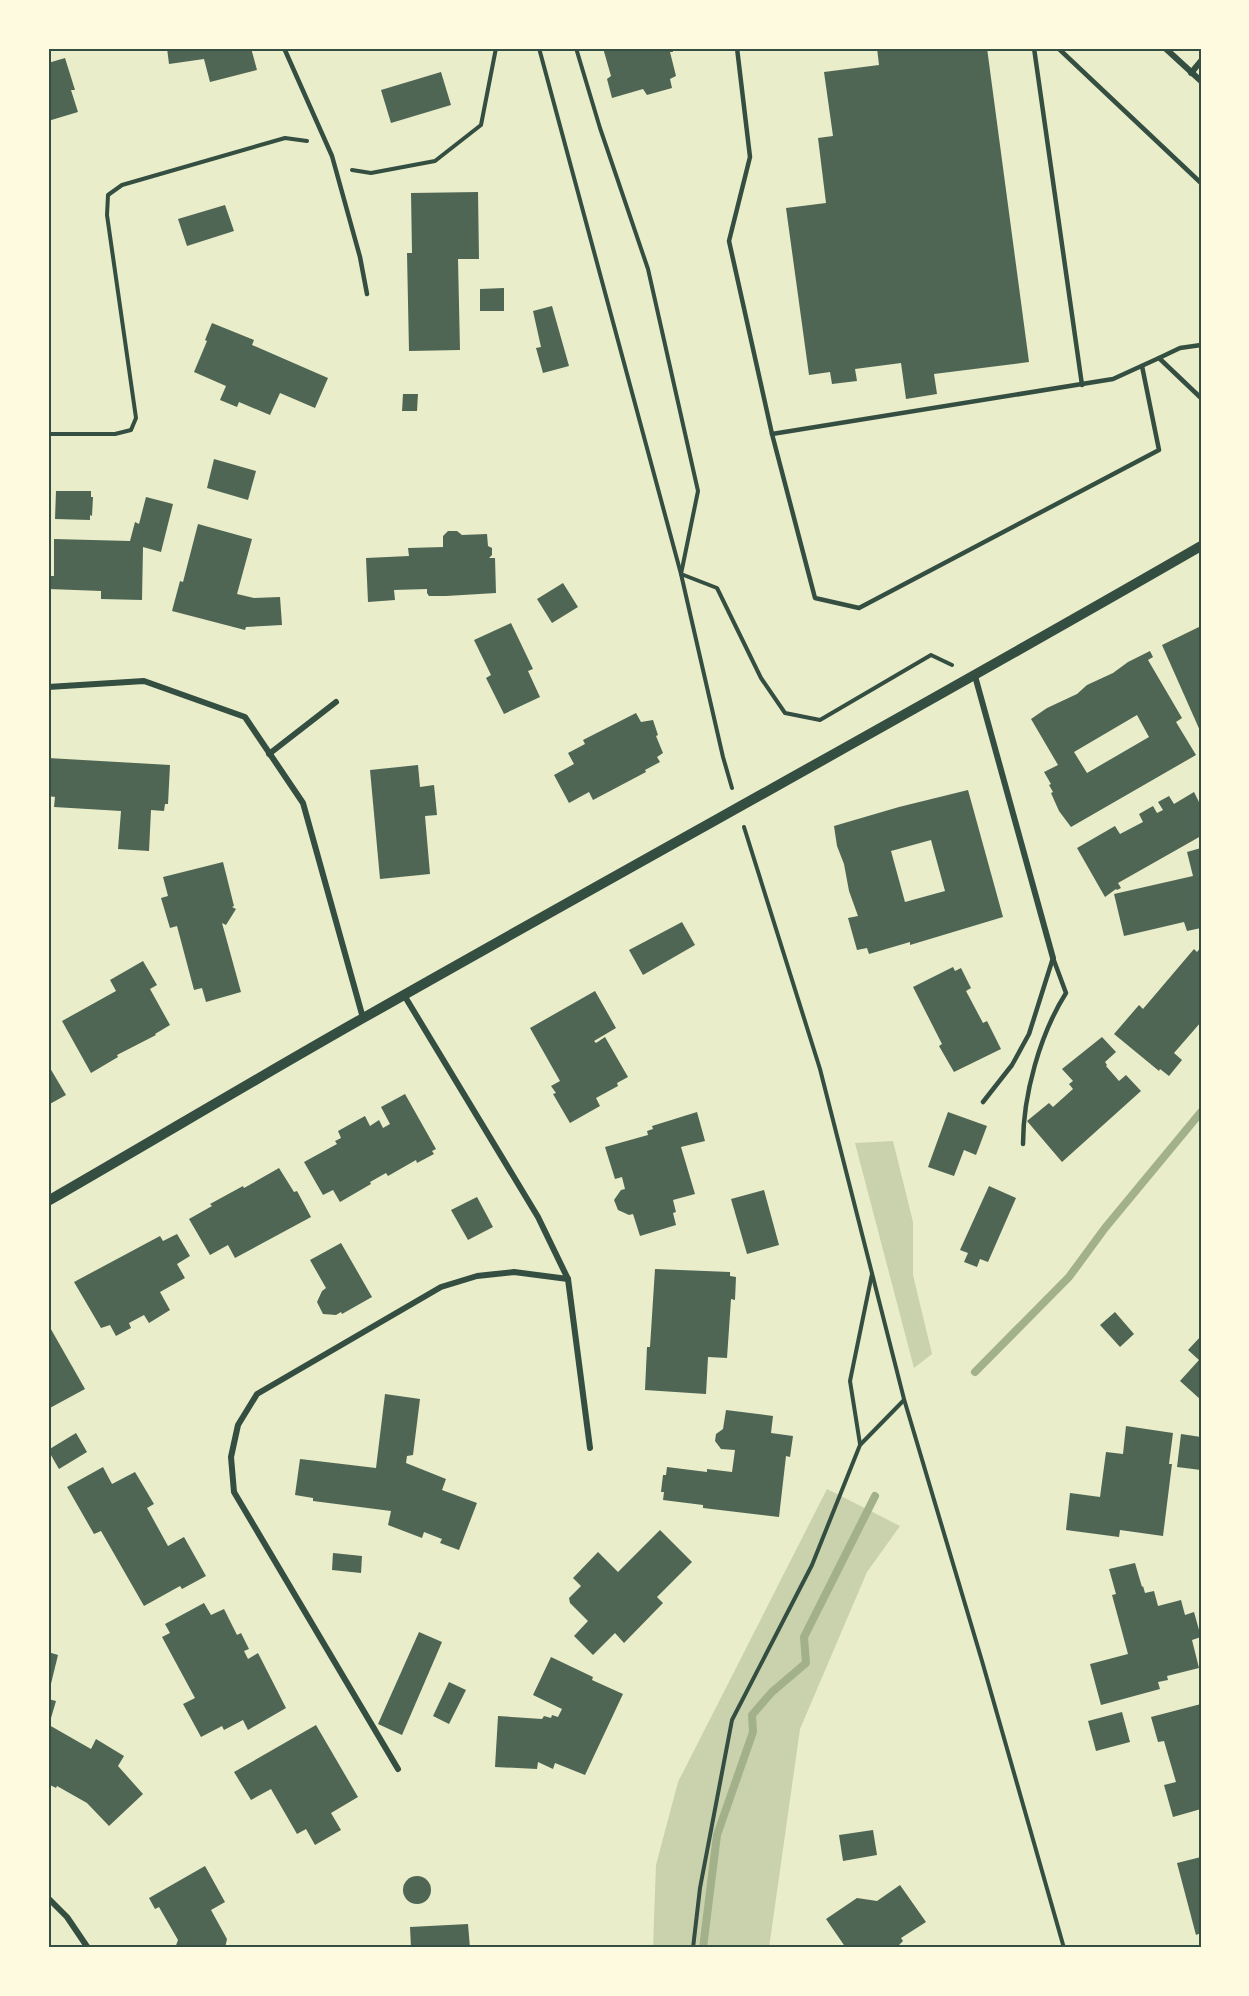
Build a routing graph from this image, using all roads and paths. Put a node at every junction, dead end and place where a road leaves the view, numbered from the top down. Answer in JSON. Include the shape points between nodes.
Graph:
{"nodes":[{"id":1,"x":284,"y":48,"type":"edge"},
{"id":2,"x":496,"y":48,"type":"edge"},
{"id":3,"x":538,"y":48,"type":"edge"},
{"id":4,"x":576,"y":48,"type":"edge"},
{"id":5,"x":737,"y":48,"type":"edge"},
{"id":6,"x":1034,"y":48,"type":"edge"},
{"id":7,"x":1058,"y":48,"type":"edge"},
{"id":8,"x":1165,"y":48,"type":"edge"},
{"id":9,"x":1201,"y":61,"type":"edge"},
{"id":10,"x":1191,"y":73,"type":"junction"},
{"id":11,"x":1201,"y":81,"type":"edge"},
{"id":12,"x":333,"y":162,"type":"junction"},
{"id":13,"x":1201,"y":183,"type":"edge"},
{"id":14,"x":367,"y":294,"type":"dead end"},
{"id":15,"x":1201,"y":345,"type":"edge"},
{"id":16,"x":1159,"y":358,"type":"junction"},
{"id":17,"x":1142,"y":366,"type":"junction"},
{"id":18,"x":1082,"y":385,"type":"junction"},
{"id":19,"x":1201,"y":398,"type":"edge"},
{"id":20,"x":48,"y":434,"type":"edge"},
{"id":21,"x":772,"y":434,"type":"junction"},
{"id":22,"x":1201,"y":546,"type":"edge"},
{"id":23,"x":681,"y":574,"type":"junction"},
{"id":24,"x":975,"y":676,"type":"junction"},
{"id":25,"x":48,"y":687,"type":"edge"},
{"id":26,"x":336,"y":702,"type":"dead end"},
{"id":27,"x":269,"y":754,"type":"junction"},
{"id":28,"x":733,"y":791,"type":"dead end"},
{"id":29,"x":744,"y":824,"type":"dead end"},
{"id":30,"x":1053,"y":958,"type":"junction"},
{"id":31,"x":404,"y":996,"type":"junction"},
{"id":32,"x":363,"y":1018,"type":"junction"},
{"id":33,"x":983,"y":1102,"type":"dead end"},
{"id":34,"x":1023,"y":1143,"type":"dead end"},
{"id":35,"x":48,"y":1201,"type":"edge"},
{"id":36,"x":872,"y":1273,"type":"junction"},
{"id":37,"x":568,"y":1279,"type":"junction"},
{"id":38,"x":904,"y":1399,"type":"junction"},
{"id":39,"x":860,"y":1445,"type":"junction"},
{"id":40,"x":590,"y":1449,"type":"dead end"},
{"id":41,"x":398,"y":1769,"type":"dead end"},
{"id":42,"x":48,"y":1898,"type":"edge"},
{"id":43,"x":88,"y":1948,"type":"edge"},
{"id":44,"x":693,"y":1948,"type":"edge"},
{"id":45,"x":1064,"y":1948,"type":"edge"}],
"edges":[{"from":1,"to":12,"type":"lane"},
{"from":2,"to":12,"type":"path","via":[[481,125],[435,161],[372,173],[344,169]]},
{"from":3,"to":23,"type":"path"},
{"from":4,"to":23,"type":"path","via":[[648,268],[698,491]]},
{"from":5,"to":21,"type":"lane","via":[[750,157],[729,241]]},
{"from":6,"to":18,"type":"lane"},
{"from":7,"to":13,"type":"lane"},
{"from":8,"to":10,"type":"street"},
{"from":9,"to":10,"type":"street"},
{"from":10,"to":11,"type":"street"},
{"from":12,"to":14,"type":"lane"},
{"from":12,"to":20,"type":"path","via":[[309,141],[285,138],[122,185],[108,195],[107,215],[136,418],[131,430],[115,434]]},
{"from":15,"to":16,"type":"lane","via":[[1180,348]]},
{"from":16,"to":17,"type":"lane"},
{"from":16,"to":19,"type":"lane"},
{"from":17,"to":18,"type":"lane","via":[[1113,380]]},
{"from":17,"to":21,"type":"lane","via":[[1159,450],[859,608],[815,598]]},
{"from":18,"to":21,"type":"lane"},
{"from":22,"to":24,"type":"street"},
{"from":23,"to":24,"type":"path","via":[[717,588],[761,678],[785,713],[820,720],[931,655]]},
{"from":23,"to":28,"type":"path"},
{"from":24,"to":30,"type":"street"},
{"from":24,"to":31,"type":"street"},
{"from":25,"to":27,"type":"street","via":[[144,681],[245,717]]},
{"from":26,"to":27,"type":"street"},
{"from":27,"to":32,"type":"street","via":[[303,803]]},
{"from":29,"to":36,"type":"path","via":[[820,1069]]},
{"from":30,"to":33,"type":"lane","via":[[1029,1035]]},
{"from":30,"to":34,"type":"lane","via":[[1066,993],[1053,1014],[1032,1079],[1023,1121]]},
{"from":31,"to":32,"type":"street"},
{"from":31,"to":37,"type":"street","via":[[538,1217]]},
{"from":32,"to":35,"type":"street"},
{"from":36,"to":38,"type":"path"},
{"from":36,"to":39,"type":"path","via":[[850,1381]]},
{"from":37,"to":40,"type":"street"},
{"from":37,"to":41,"type":"street","via":[[514,1272],[477,1276],[441,1287],[257,1394],[238,1425],[231,1457],[234,1492]]},
{"from":38,"to":39,"type":"path"},
{"from":38,"to":45,"type":"path"},
{"from":39,"to":44,"type":"path","via":[[812,1566],[732,1720],[700,1888]]},
{"from":42,"to":43,"type":"street"}]}
